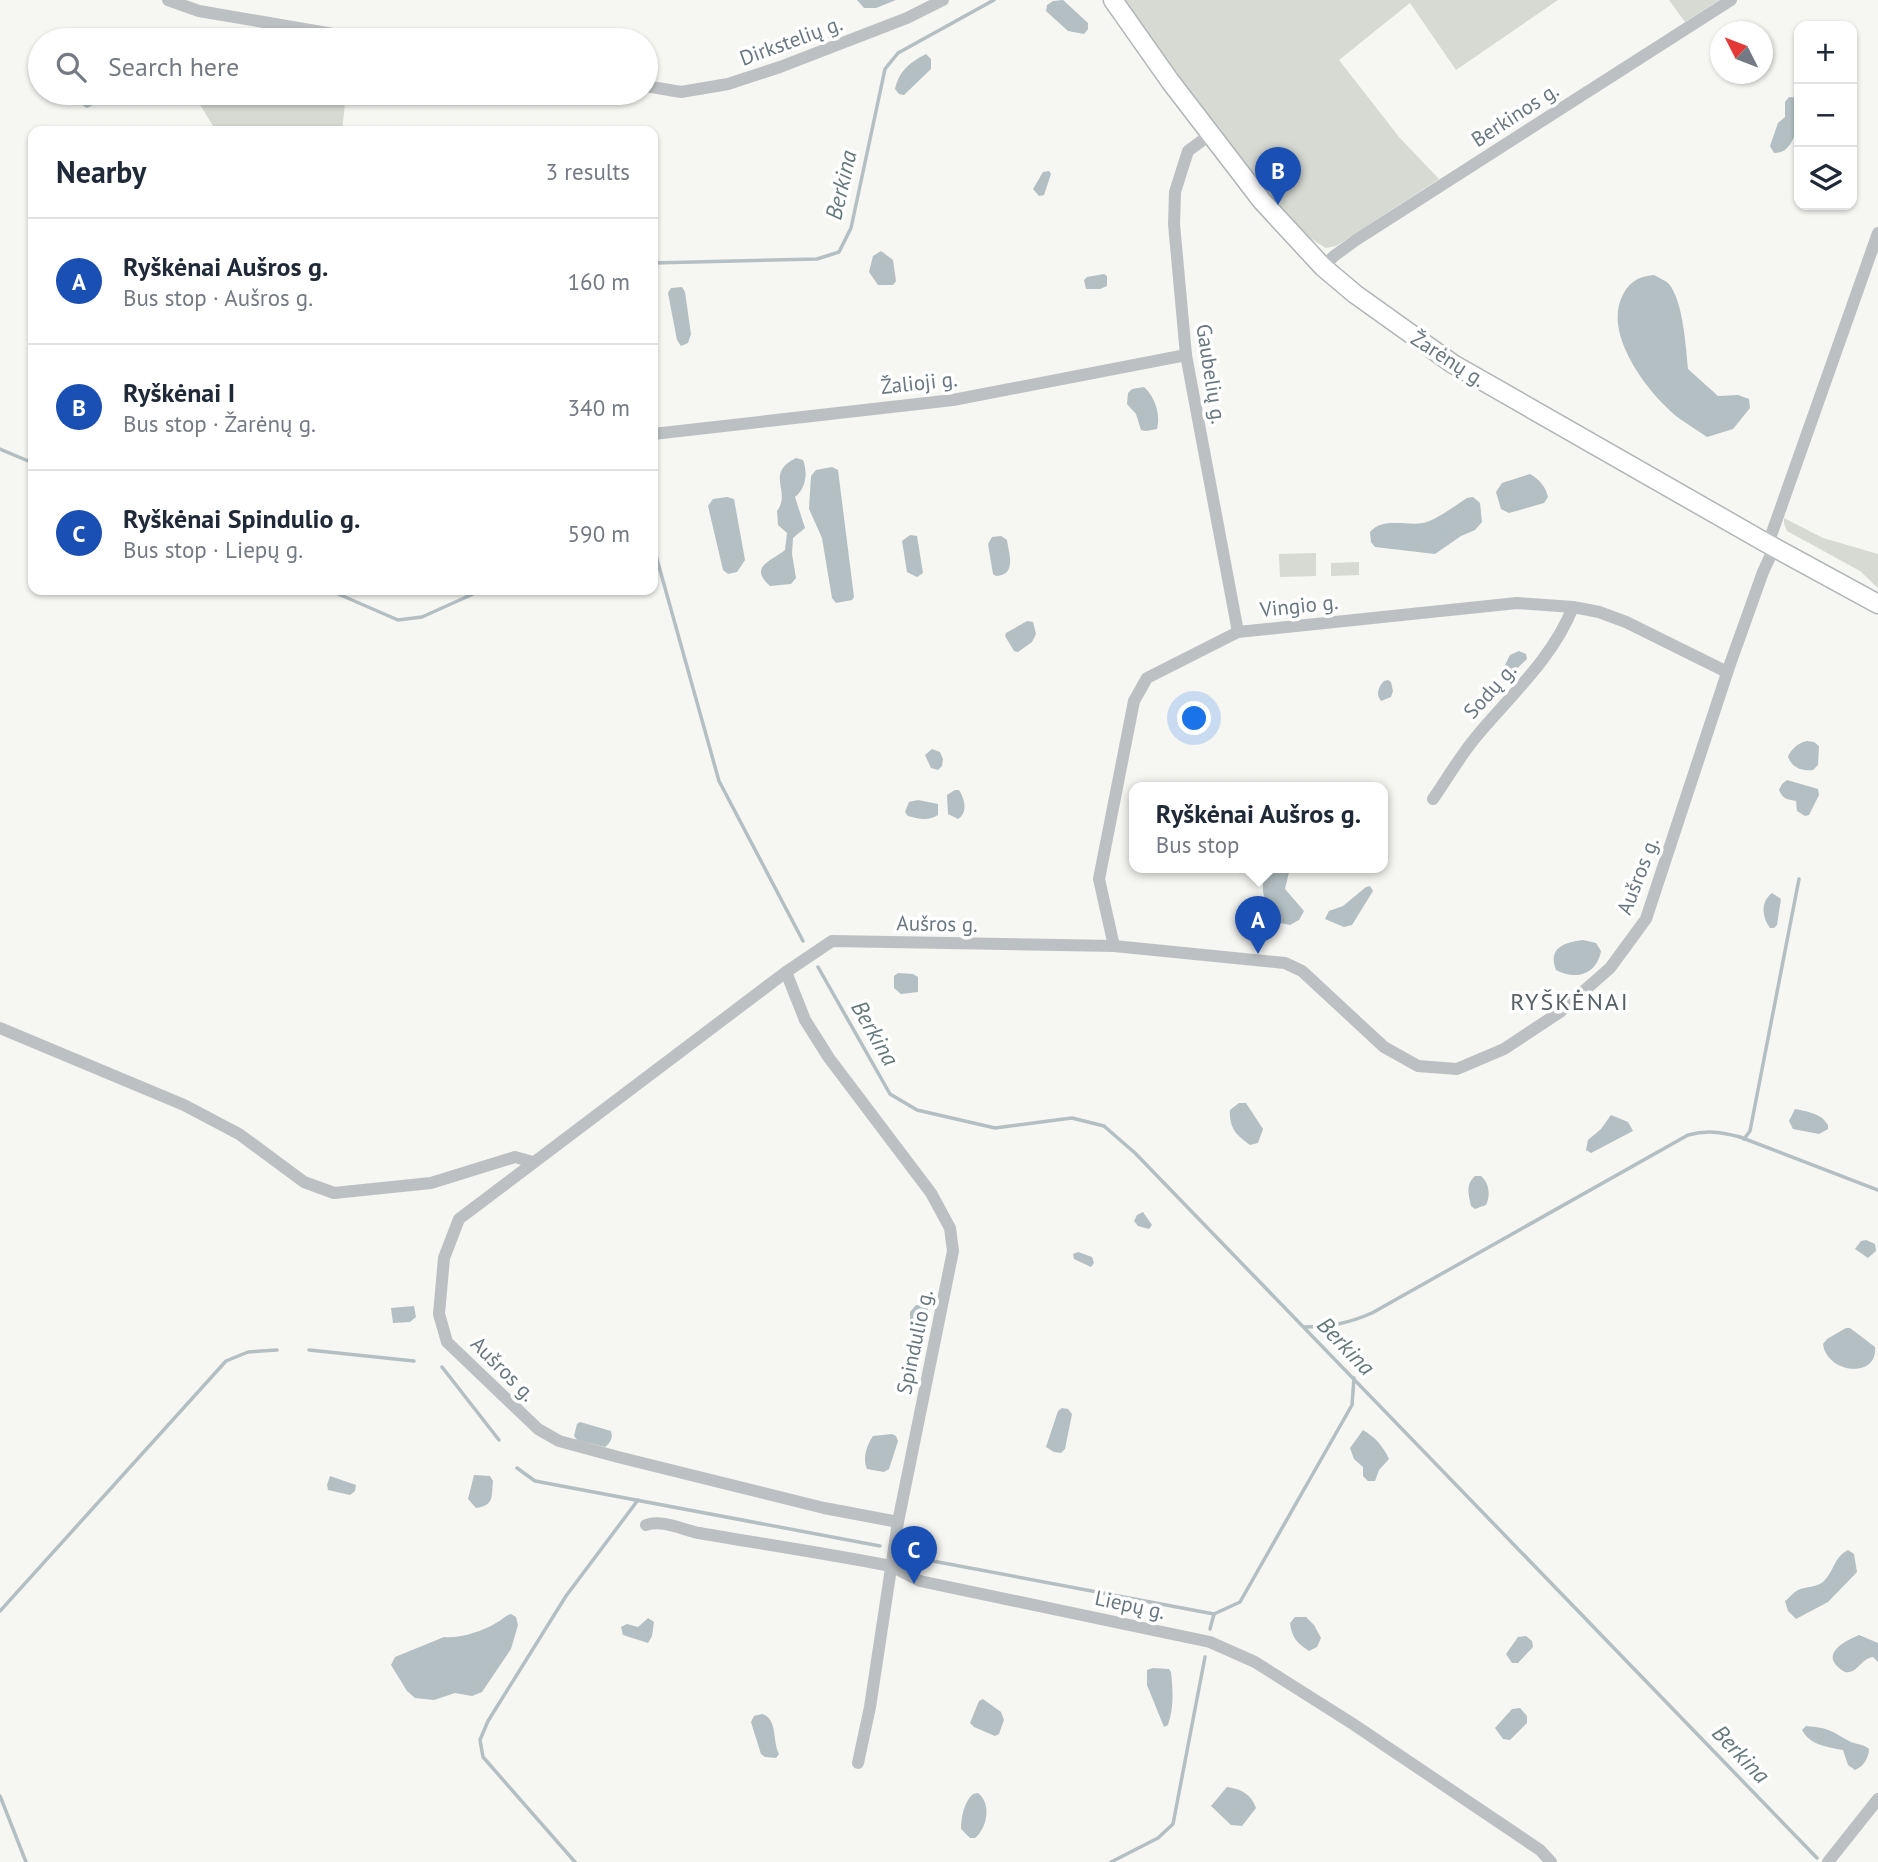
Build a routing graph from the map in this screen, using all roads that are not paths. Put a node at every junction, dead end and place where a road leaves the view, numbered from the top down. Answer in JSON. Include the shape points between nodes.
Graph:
{"nodes":[{"id":1,"x":168,"y":0,"type":"edge"},
{"id":2,"x":943,"y":0,"type":"edge"},
{"id":3,"x":1113,"y":0,"type":"edge"},
{"id":4,"x":1731,"y":0,"type":"edge"},
{"id":5,"x":299,"y":28,"type":"edge"},
{"id":6,"x":658,"y":88,"type":"edge"},
{"id":7,"x":1211,"y":134,"type":"junction"},
{"id":8,"x":1878,"y":233,"type":"edge"},
{"id":9,"x":1323,"y":267,"type":"junction"},
{"id":10,"x":1186,"y":355,"type":"junction"},
{"id":11,"x":658,"y":433,"type":"edge"},
{"id":12,"x":1771,"y":546,"type":"junction"},
{"id":13,"x":1878,"y":604,"type":"edge"},
{"id":14,"x":1573,"y":607,"type":"junction"},
{"id":15,"x":1238,"y":632,"type":"junction"},
{"id":16,"x":1727,"y":672,"type":"junction"},
{"id":17,"x":1433,"y":799,"type":"dead end"},
{"id":18,"x":1114,"y":946,"type":"junction"},
{"id":19,"x":786,"y":972,"type":"junction"},
{"id":20,"x":0,"y":1028,"type":"edge"},
{"id":21,"x":533,"y":1162,"type":"junction"},
{"id":22,"x":898,"y":1522,"type":"junction"},
{"id":23,"x":646,"y":1525,"type":"dead end"},
{"id":24,"x":891,"y":1566,"type":"junction"},
{"id":25,"x":858,"y":1763,"type":"dead end"},
{"id":26,"x":1878,"y":1799,"type":"edge"},
{"id":27,"x":1551,"y":1862,"type":"edge"},
{"id":28,"x":1828,"y":1862,"type":"edge"}],
"edges":[{"from":1,"to":5,"type":"street","via":[[199,11]]},
{"from":2,"to":6,"type":"street","name":"Dirkstelių g.","via":[[895,23],[729,84],[681,92]]},
{"from":3,"to":7,"type":"main road","name":"Žarėnų g."},
{"from":4,"to":9,"type":"street","name":"Berkinos g.","via":[[1356,240]]},
{"from":7,"to":9,"type":"main road","name":"Žarėnų g.","via":[[1262,201]]},
{"from":7,"to":10,"type":"street","name":"Gaubelių g.","via":[[1188,151],[1175,192]]},
{"from":8,"to":12,"type":"street","name":"Aušros g."},
{"from":9,"to":12,"type":"main road","name":"Žarėnų g.","via":[[1388,320],[1453,364]]},
{"from":10,"to":11,"type":"street","name":"Žalioji g.","via":[[953,400]]},
{"from":10,"to":15,"type":"street","name":"Gaubelių g."},
{"from":12,"to":13,"type":"main road","name":"Žarėnų g."},
{"from":12,"to":16,"type":"street","name":"Aušros g."},
{"from":14,"to":15,"type":"street","name":"Vingio g.","via":[[1517,603]]},
{"from":14,"to":16,"type":"street","name":"Vingio g.","via":[[1626,622]]},
{"from":14,"to":17,"type":"street","name":"Sodų g.","via":[[1534,671],[1474,739]]},
{"from":15,"to":18,"type":"street","name":"Vingio g.","via":[[1147,678],[1134,701],[1100,879]]},
{"from":16,"to":18,"type":"street","name":"Aušros g.","via":[[1646,919],[1609,968],[1560,1012],[1504,1049],[1457,1069],[1418,1066],[1384,1047],[1302,971],[1285,963]]},
{"from":18,"to":19,"type":"street","name":"Aušros g.","via":[[832,941]]},
{"from":19,"to":21,"type":"street","name":"Aušros g."},
{"from":19,"to":22,"type":"street","name":"Spindulio g.","via":[[804,1020],[931,1193],[950,1228],[953,1251]]},
{"from":20,"to":21,"type":"street","via":[[184,1105],[239,1134],[304,1182],[334,1193],[431,1183],[515,1157]]},
{"from":21,"to":22,"type":"street","name":"Aušros g.","via":[[458,1219],[444,1258],[439,1314],[447,1342],[514,1408],[559,1441]]},
{"from":22,"to":24,"type":"street","name":"Spindulio g."},
{"from":23,"to":24,"type":"street","name":"Liepų g.","via":[[659,1523]]},
{"from":24,"to":25,"type":"street","name":"Spindulio g."},
{"from":24,"to":27,"type":"street","name":"Liepų g.","via":[[920,1581],[1210,1642],[1255,1662],[1540,1850]]},
{"from":26,"to":28,"type":"street"}]}
